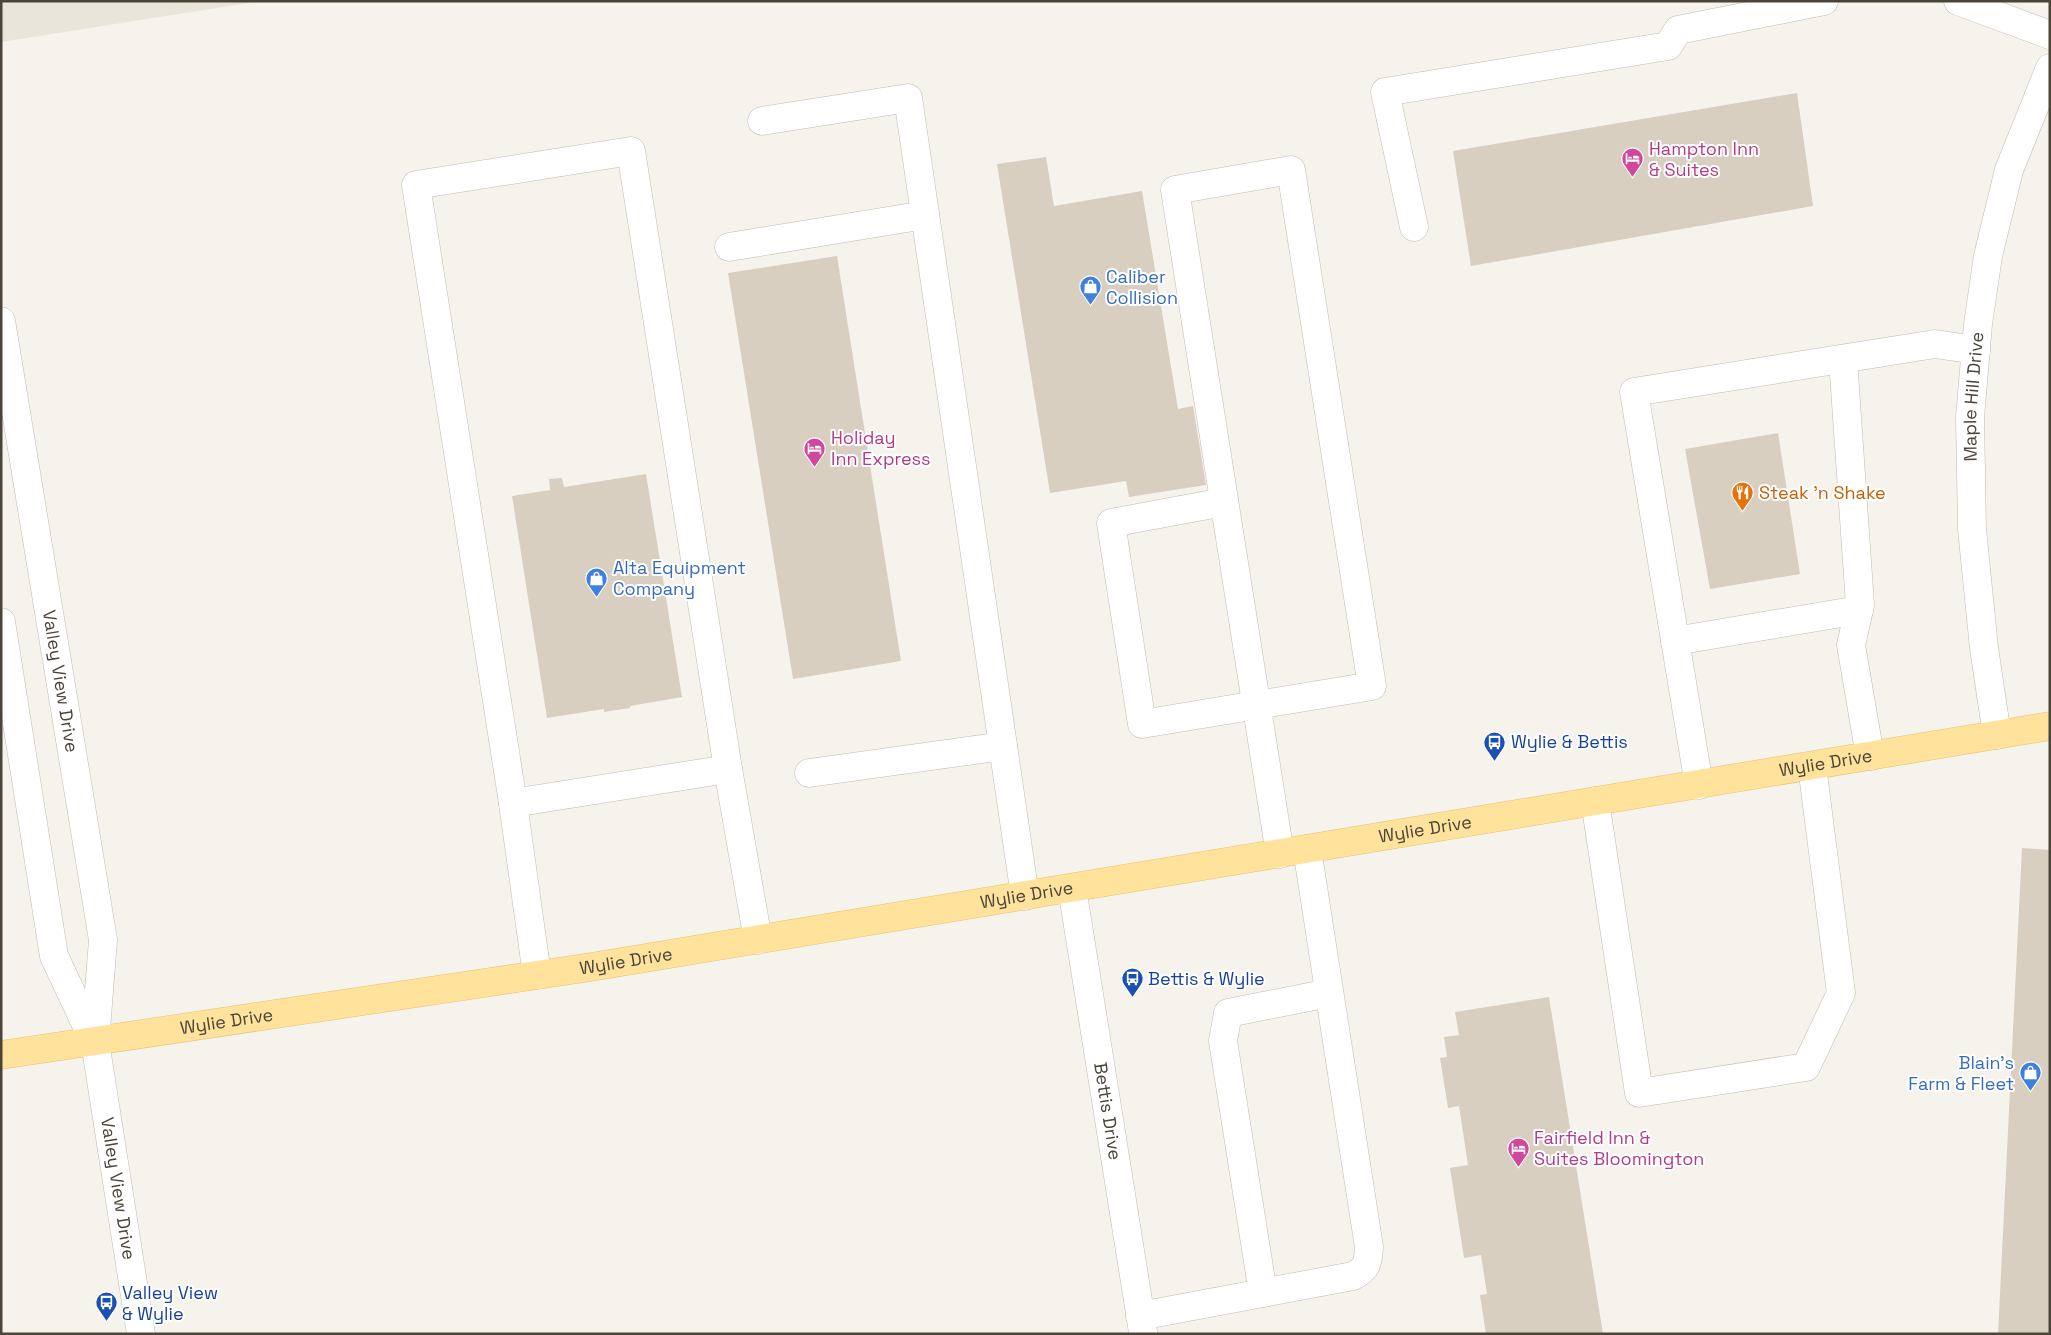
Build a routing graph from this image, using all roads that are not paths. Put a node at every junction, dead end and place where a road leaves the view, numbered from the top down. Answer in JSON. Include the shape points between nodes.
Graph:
{"nodes":[{"id":1,"x":1824,"y":1,"type":"edge"},
{"id":2,"x":1958,"y":1,"type":"edge"},
{"id":3,"x":2050,"y":35,"type":"edge"},
{"id":4,"x":2050,"y":68,"type":"edge"},
{"id":5,"x":762,"y":121,"type":"dead end"},
{"id":6,"x":925,"y":215,"type":"junction"},
{"id":7,"x":1414,"y":227,"type":"dead end"},
{"id":8,"x":729,"y":247,"type":"dead end"},
{"id":9,"x":1,"y":321,"type":"edge"},
{"id":10,"x":1976,"y":350,"type":"junction"},
{"id":11,"x":1843,"y":359,"type":"junction"},
{"id":12,"x":5,"y":368,"type":"edge"},
{"id":13,"x":1224,"y":502,"type":"junction"},
{"id":14,"x":1859,"y":610,"type":"junction"},
{"id":15,"x":1,"y":622,"type":"edge"},
{"id":16,"x":1675,"y":641,"type":"junction"},
{"id":17,"x":1257,"y":705,"type":"junction"},
{"id":18,"x":2050,"y":726,"type":"edge"},
{"id":19,"x":1997,"y":735,"type":"junction"},
{"id":20,"x":1003,"y":746,"type":"junction"},
{"id":21,"x":1870,"y":756,"type":"junction"},
{"id":22,"x":1812,"y":766,"type":"junction"},
{"id":23,"x":728,"y":769,"type":"junction"},
{"id":24,"x":809,"y":773,"type":"dead end"},
{"id":25,"x":1698,"y":784,"type":"junction"},
{"id":26,"x":1595,"y":801,"type":"junction"},
{"id":27,"x":513,"y":803,"type":"junction"},
{"id":28,"x":1307,"y":850,"type":"junction"},
{"id":29,"x":1280,"y":854,"type":"junction"},
{"id":30,"x":1072,"y":888,"type":"junction"},
{"id":31,"x":1025,"y":896,"type":"junction"},
{"id":32,"x":758,"y":940,"type":"junction"},
{"id":33,"x":538,"y":975,"type":"junction"},
{"id":34,"x":1330,"y":993,"type":"junction"},
{"id":35,"x":95,"y":1042,"type":"junction"},
{"id":36,"x":1,"y":1055,"type":"edge"},
{"id":37,"x":1263,"y":1293,"type":"junction"},
{"id":38,"x":1142,"y":1325,"type":"edge"},
{"id":39,"x":141,"y":1334,"type":"edge"}],
"edges":[{"from":1,"to":7,"type":"street","via":[[1678,30],[1668,46],[1385,92]]},
{"from":2,"to":3,"type":"street"},
{"from":4,"to":10,"type":"street","name":"Maple Hill Drive","via":[[2009,170],[1988,256]]},
{"from":5,"to":6,"type":"street","via":[[908,98]]},
{"from":6,"to":8,"type":"street"},
{"from":6,"to":20,"type":"street"},
{"from":9,"to":12,"type":"street","name":"Valley View Drive"},
{"from":10,"to":11,"type":"street","via":[[1935,344]]},
{"from":10,"to":19,"type":"street","name":"Maple Hill Drive","via":[[1970,417],[1972,529]]},
{"from":11,"to":14,"type":"street"},
{"from":11,"to":16,"type":"street","via":[[1634,392]]},
{"from":12,"to":35,"type":"street","name":"Valley View Drive","via":[[103,940]]},
{"from":13,"to":17,"type":"street"},
{"from":13,"to":17,"type":"street","via":[[1111,522],[1142,724]]},
{"from":13,"to":17,"type":"street","via":[[1175,190],[1291,170],[1372,686]]},
{"from":14,"to":16,"type":"street"},
{"from":14,"to":21,"type":"street","via":[[1851,645]]},
{"from":15,"to":35,"type":"street","name":"Valley View Drive","via":[[54,956]]},
{"from":16,"to":25,"type":"street"},
{"from":17,"to":29,"type":"street"},
{"from":18,"to":19,"type":"main road","name":"Wylie Drive"},
{"from":19,"to":21,"type":"main road","name":"Wylie Drive"},
{"from":20,"to":24,"type":"street"},
{"from":20,"to":31,"type":"street"},
{"from":21,"to":22,"type":"main road","name":"Wylie Drive"},
{"from":22,"to":25,"type":"main road","name":"Wylie Drive"},
{"from":22,"to":26,"type":"street","via":[[1841,993],[1806,1066],[1797,1068],[1639,1093]]},
{"from":23,"to":27,"type":"street"},
{"from":23,"to":27,"type":"street","via":[[631,151],[416,185]]},
{"from":23,"to":32,"type":"street"},
{"from":25,"to":26,"type":"main road","name":"Wylie Drive"},
{"from":26,"to":28,"type":"main road","name":"Wylie Drive"},
{"from":27,"to":33,"type":"street"},
{"from":28,"to":29,"type":"main road","name":"Wylie Drive"},
{"from":28,"to":34,"type":"street"},
{"from":29,"to":30,"type":"main road","name":"Wylie Drive"},
{"from":30,"to":31,"type":"main road","name":"Wylie Drive"},
{"from":30,"to":38,"type":"street","name":"Bettis Drive"},
{"from":31,"to":32,"type":"main road","name":"Wylie Drive"},
{"from":32,"to":33,"type":"main road","name":"Wylie Drive"},
{"from":33,"to":35,"type":"main road","name":"Wylie Drive"},
{"from":34,"to":37,"type":"street","via":[[1369,1247],[1368,1262],[1363,1271],[1353,1276]]},
{"from":34,"to":37,"type":"street","via":[[1228,1013],[1223,1042]]},
{"from":35,"to":36,"type":"main road","name":"Wylie Drive"},
{"from":35,"to":39,"type":"street","name":"Valley View Drive"},
{"from":37,"to":38,"type":"street"}]}
